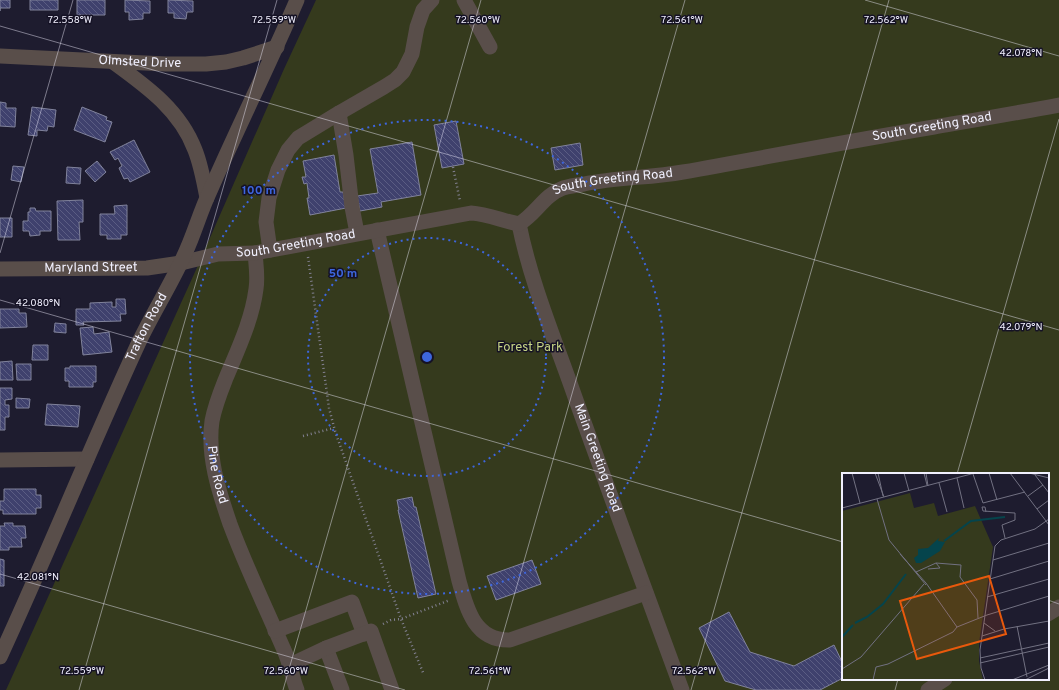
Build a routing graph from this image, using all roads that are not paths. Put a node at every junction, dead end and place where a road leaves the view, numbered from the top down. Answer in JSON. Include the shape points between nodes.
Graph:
{"nodes":[{"id":1,"x":297,"y":0,"type":"edge"},
{"id":2,"x":432,"y":0,"type":"edge"},
{"id":3,"x":464,"y":0,"type":"edge"},
{"id":4,"x":277,"y":47,"type":"junction"},
{"id":5,"x":490,"y":47,"type":"dead end"},
{"id":6,"x":0,"y":56,"type":"edge"},
{"id":7,"x":113,"y":62,"type":"junction"},
{"id":8,"x":1059,"y":105,"type":"edge"},
{"id":9,"x":339,"y":113,"type":"junction"},
{"id":10,"x":207,"y":198,"type":"junction"},
{"id":11,"x":519,"y":224,"type":"junction"},
{"id":12,"x":377,"y":230,"type":"junction"},
{"id":13,"x":357,"y":233,"type":"junction"},
{"id":14,"x":270,"y":250,"type":"junction"},
{"id":15,"x":255,"y":253,"type":"junction"},
{"id":16,"x":181,"y":263,"type":"junction"},
{"id":17,"x":0,"y":269,"type":"edge"},
{"id":18,"x":87,"y":459,"type":"junction"},
{"id":19,"x":0,"y":460,"type":"edge"},
{"id":20,"x":646,"y":593,"type":"junction"},
{"id":21,"x":1059,"y":607,"type":"edge"},
{"id":22,"x":1049,"y":613,"type":"edge"},
{"id":23,"x":275,"y":631,"type":"junction"},
{"id":24,"x":368,"y":632,"type":"junction"},
{"id":25,"x":326,"y":648,"type":"junction"},
{"id":26,"x":0,"y":656,"type":"edge"},
{"id":27,"x":290,"y":664,"type":"junction"},
{"id":28,"x":943,"y":680,"type":"edge"},
{"id":29,"x":297,"y":690,"type":"edge"},
{"id":30,"x":342,"y":690,"type":"edge"},
{"id":31,"x":392,"y":690,"type":"edge"},
{"id":32,"x":682,"y":690,"type":"edge"},
{"id":33,"x":928,"y":690,"type":"edge"}],
"edges":[{"from":1,"to":4,"type":"street","name":"Trafton Road"},
{"from":2,"to":9,"type":"street","via":[[423,10],[412,54],[403,72],[396,80]]},
{"from":3,"to":5,"type":"street"},
{"from":4,"to":7,"type":"street","name":"Olmsted Drive","via":[[243,58],[206,64]]},
{"from":4,"to":10,"type":"street","name":"Trafton Road"},
{"from":6,"to":7,"type":"street","name":"Olmsted Drive"},
{"from":7,"to":10,"type":"street","via":[[154,93],[184,127],[199,161]]},
{"from":8,"to":11,"type":"street","name":"South Greeting Road","via":[[668,174],[613,178],[563,188],[550,195],[527,220]]},
{"from":9,"to":13,"type":"street"},
{"from":9,"to":14,"type":"street","via":[[298,138],[288,150],[271,191],[266,213]]},
{"from":10,"to":16,"type":"street","name":"Trafton Road"},
{"from":11,"to":12,"type":"street","name":"South Greeting Road","via":[[471,213]]},
{"from":11,"to":20,"type":"street","name":"Main Greeting Road","via":[[544,309]]},
{"from":12,"to":13,"type":"street","name":"South Greeting Road"},
{"from":12,"to":20,"type":"street","via":[[463,596],[474,622],[484,634],[510,640]]},
{"from":13,"to":14,"type":"street","name":"South Greeting Road"},
{"from":14,"to":15,"type":"street","name":"South Greeting Road"},
{"from":15,"to":16,"type":"street","name":"South Greeting Road","via":[[218,254]]},
{"from":15,"to":23,"type":"street","name":"Pine Road","via":[[257,281],[251,314],[215,405],[211,442],[221,498]]},
{"from":16,"to":17,"type":"street","name":"Maryland Street","via":[[147,268]]},
{"from":16,"to":18,"type":"street","name":"Trafton Road","via":[[140,341]]},
{"from":18,"to":19,"type":"street"},
{"from":18,"to":26,"type":"street","name":"Trafton Road"},
{"from":20,"to":32,"type":"street","name":"Main Greeting Road"},
{"from":21,"to":22,"type":"street"},
{"from":23,"to":24,"type":"street","via":[[352,602]]},
{"from":23,"to":27,"type":"street","name":"Pine Road"},
{"from":24,"to":25,"type":"street"},
{"from":24,"to":31,"type":"street"},
{"from":25,"to":27,"type":"street"},
{"from":25,"to":30,"type":"street"},
{"from":27,"to":29,"type":"street","name":"Pine Road"},
{"from":28,"to":33,"type":"street"}]}
